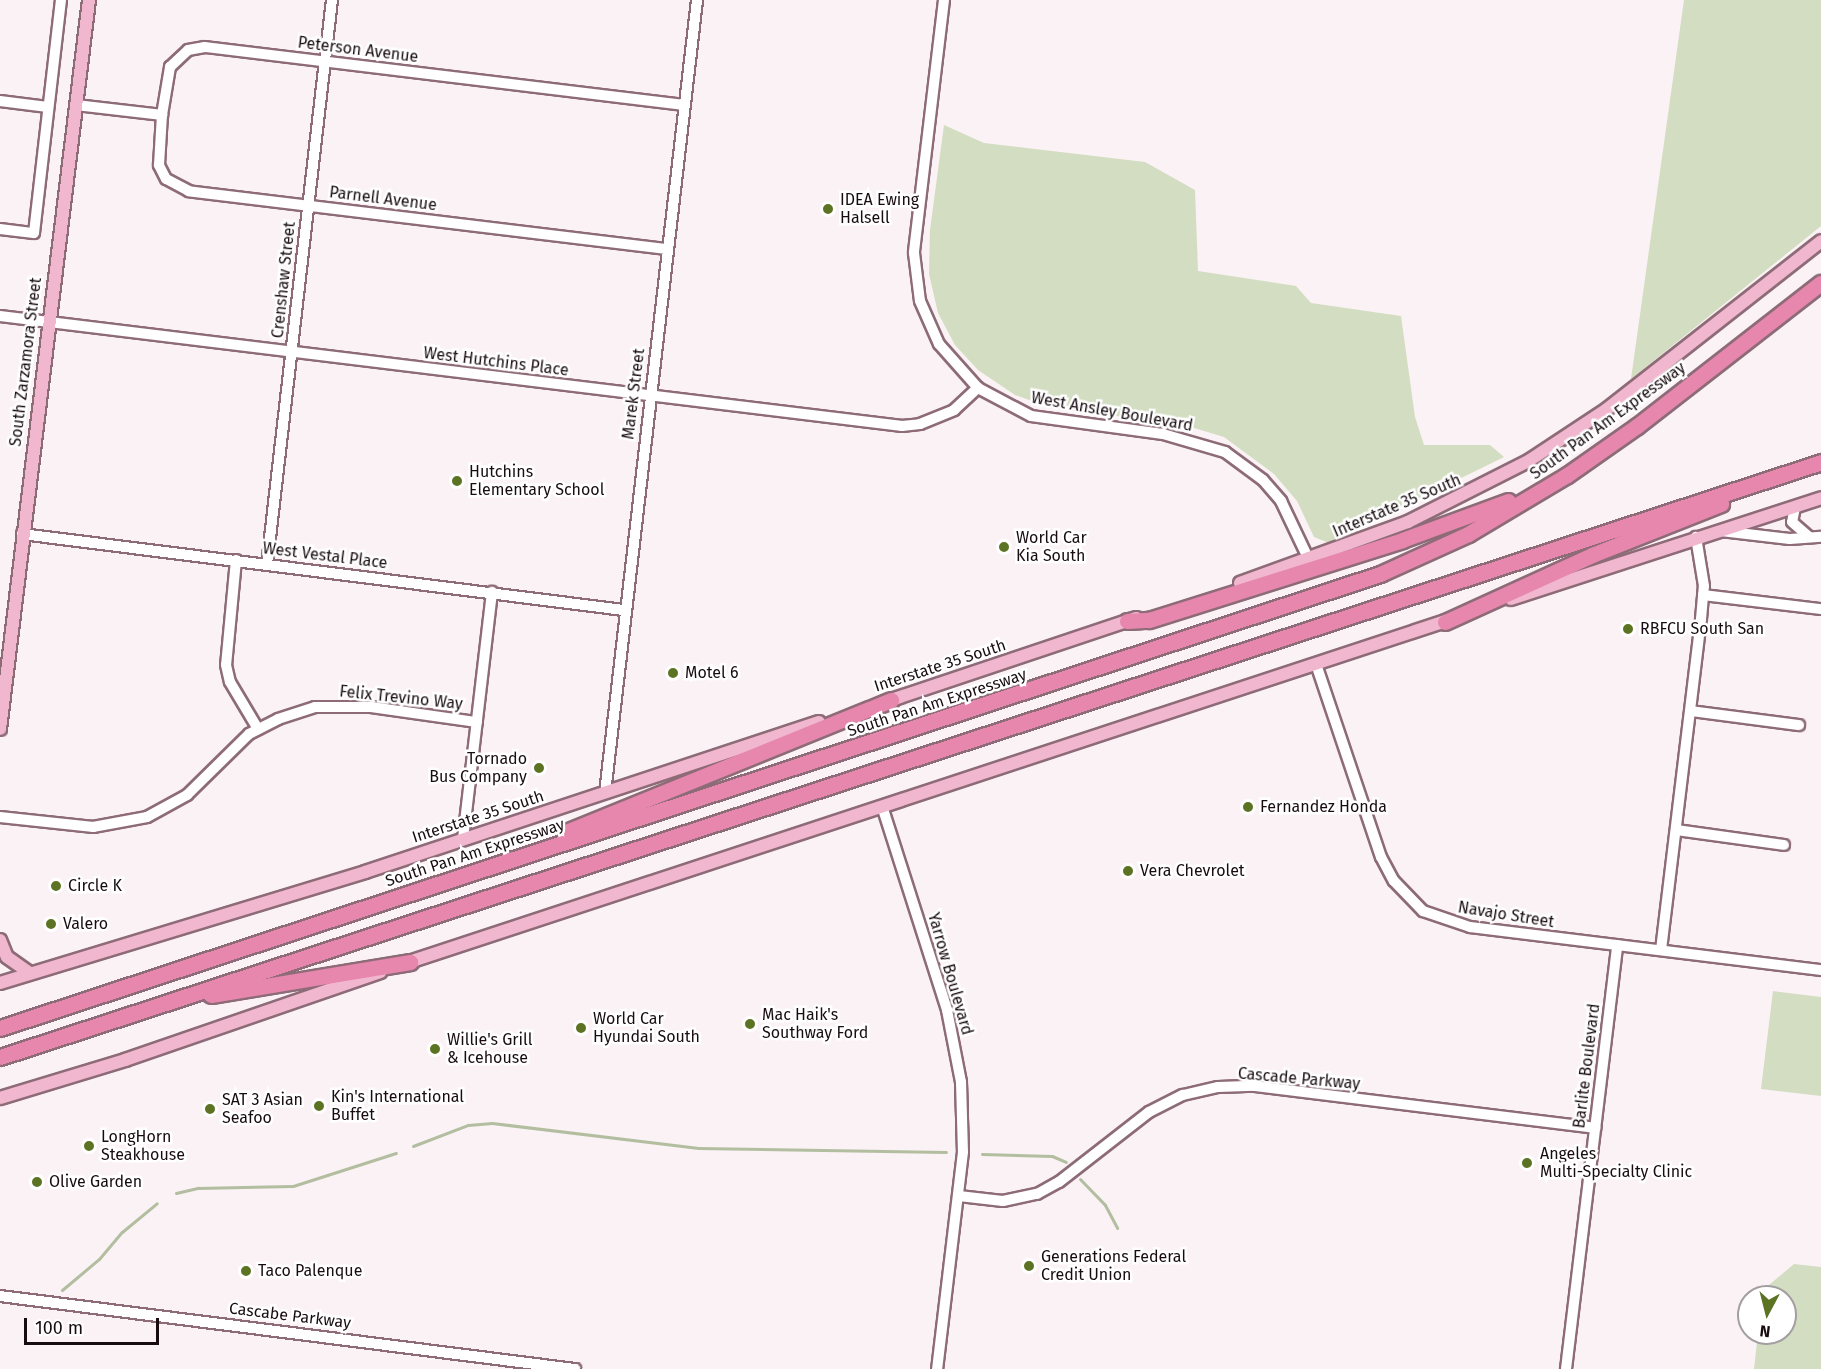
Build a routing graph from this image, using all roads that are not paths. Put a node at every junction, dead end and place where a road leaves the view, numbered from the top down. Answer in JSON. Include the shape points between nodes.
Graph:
{"nodes":[{"id":1,"x":61,"y":0,"type":"edge"},
{"id":2,"x":89,"y":0,"type":"edge"},
{"id":3,"x":332,"y":0,"type":"edge"},
{"id":4,"x":697,"y":0,"type":"edge"},
{"id":5,"x":944,"y":0,"type":"edge"},
{"id":6,"x":325,"y":61,"type":"junction"},
{"id":7,"x":0,"y":101,"type":"edge"},
{"id":8,"x":76,"y":105,"type":"junction"},
{"id":9,"x":684,"y":105,"type":"junction"},
{"id":10,"x":48,"y":107,"type":"junction"},
{"id":11,"x":162,"y":115,"type":"junction"},
{"id":12,"x":308,"y":205,"type":"junction"},
{"id":13,"x":0,"y":229,"type":"edge"},
{"id":14,"x":1821,"y":241,"type":"edge"},
{"id":15,"x":666,"y":249,"type":"junction"},
{"id":16,"x":1821,"y":283,"type":"edge"},
{"id":17,"x":0,"y":315,"type":"edge"},
{"id":18,"x":47,"y":321,"type":"junction"},
{"id":19,"x":291,"y":352,"type":"junction"},
{"id":20,"x":978,"y":388,"type":"junction"},
{"id":21,"x":649,"y":396,"type":"junction"},
{"id":22,"x":1821,"y":462,"type":"edge"},
{"id":23,"x":1580,"y":465,"type":"junction"},
{"id":24,"x":1788,"y":473,"type":"junction"},
{"id":25,"x":1821,"y":498,"type":"edge"},
{"id":26,"x":1795,"y":507,"type":"junction"},
{"id":27,"x":1721,"y":531,"type":"junction"},
{"id":28,"x":22,"y":534,"type":"junction"},
{"id":29,"x":1808,"y":536,"type":"junction"},
{"id":30,"x":1696,"y":537,"type":"junction"},
{"id":31,"x":1821,"y":537,"type":"edge"},
{"id":32,"x":236,"y":560,"type":"junction"},
{"id":33,"x":1309,"y":560,"type":"junction"},
{"id":34,"x":267,"y":564,"type":"junction"},
{"id":35,"x":492,"y":592,"type":"junction"},
{"id":36,"x":1703,"y":595,"type":"junction"},
{"id":37,"x":1821,"y":609,"type":"edge"},
{"id":38,"x":624,"y":610,"type":"junction"},
{"id":39,"x":1127,"y":621,"type":"junction"},
{"id":40,"x":1445,"y":621,"type":"junction"},
{"id":41,"x":1316,"y":664,"type":"junction"},
{"id":42,"x":891,"y":700,"type":"junction"},
{"id":43,"x":1691,"y":711,"type":"junction"},
{"id":44,"x":477,"y":722,"type":"junction"},
{"id":45,"x":1799,"y":725,"type":"dead end"},
{"id":46,"x":0,"y":729,"type":"edge"},
{"id":47,"x":258,"y":729,"type":"junction"},
{"id":48,"x":605,"y":793,"type":"junction"},
{"id":49,"x":882,"y":806,"type":"junction"},
{"id":50,"x":0,"y":817,"type":"edge"},
{"id":51,"x":1676,"y":830,"type":"junction"},
{"id":52,"x":464,"y":839,"type":"junction"},
{"id":53,"x":1784,"y":844,"type":"dead end"},
{"id":54,"x":405,"y":895,"type":"junction"},
{"id":55,"x":0,"y":940,"type":"edge"},
{"id":56,"x":1617,"y":945,"type":"junction"},
{"id":57,"x":1661,"y":950,"type":"junction"},
{"id":58,"x":410,"y":962,"type":"junction"},
{"id":59,"x":1821,"y":970,"type":"edge"},
{"id":60,"x":30,"y":973,"type":"junction"},
{"id":61,"x":0,"y":983,"type":"edge"},
{"id":62,"x":170,"y":1002,"type":"junction"},
{"id":63,"x":0,"y":1028,"type":"edge"},
{"id":64,"x":0,"y":1057,"type":"edge"},
{"id":65,"x":0,"y":1098,"type":"edge"},
{"id":66,"x":1594,"y":1128,"type":"junction"},
{"id":67,"x":959,"y":1196,"type":"junction"},
{"id":68,"x":0,"y":1296,"type":"edge"},
{"id":69,"x":576,"y":1369,"type":"edge"},
{"id":70,"x":937,"y":1369,"type":"edge"},
{"id":71,"x":1566,"y":1369,"type":"edge"}],
"edges":[{"from":1,"to":10,"type":"street"},
{"from":2,"to":8,"type":"main road","name":"South Zarzamora Street"},
{"from":3,"to":6,"type":"street","name":"Crenshaw Street"},
{"from":4,"to":9,"type":"street","name":"Marek Street"},
{"from":5,"to":20,"type":"street","name":"West Ansley Boulevard","via":[[914,253],[915,276],[928,323],[939,344]]},
{"from":6,"to":9,"type":"street","name":"Peterson Avenue"},
{"from":6,"to":11,"type":"street","name":"Peterson Avenue","via":[[205,46],[188,50],[170,67]]},
{"from":6,"to":12,"type":"street","name":"Crenshaw Street"},
{"from":7,"to":10,"type":"street"},
{"from":8,"to":11,"type":"street"},
{"from":8,"to":18,"type":"main road","name":"South Zarzamora Street"},
{"from":9,"to":15,"type":"street","name":"Marek Street"},
{"from":10,"to":13,"type":"street","via":[[34,233]]},
{"from":11,"to":12,"type":"street","name":"Parnell Avenue","via":[[159,165],[173,185],[203,193]]},
{"from":12,"to":15,"type":"street","name":"Parnell Avenue"},
{"from":12,"to":19,"type":"street","name":"Crenshaw Street"},
{"from":14,"to":33,"type":"main road","name":"Interstate 35 South","via":[[1600,414],[1530,460],[1427,513]]},
{"from":15,"to":21,"type":"street","name":"Marek Street"},
{"from":16,"to":23,"type":"highway","name":"South Pan Am Expressway"},
{"from":17,"to":18,"type":"street","name":"West Hutchins Place"},
{"from":18,"to":19,"type":"street","name":"West Hutchins Place"},
{"from":18,"to":28,"type":"main road","name":"South Zarzamora Street"},
{"from":19,"to":21,"type":"street","name":"West Hutchins Place"},
{"from":19,"to":34,"type":"street","name":"Crenshaw Street"},
{"from":20,"to":21,"type":"street","name":"West Hutchins Place","via":[[954,410],[920,424],[902,426]]},
{"from":20,"to":33,"type":"street","name":"West Ansley Boulevard","via":[[1031,416],[1163,434],[1225,452],[1263,480],[1281,501]]},
{"from":21,"to":38,"type":"street","name":"Marek Street"},
{"from":22,"to":24,"type":"highway"},
{"from":23,"to":39,"type":"highway","via":[[1494,508],[1402,540],[1149,620]]},
{"from":23,"to":54,"type":"highway","name":"South Pan Am Expressway","via":[[1468,534],[1360,582]]},
{"from":24,"to":40,"type":"highway"},
{"from":24,"to":62,"type":"highway"},
{"from":25,"to":26,"type":"main road"},
{"from":26,"to":27,"type":"main road"},
{"from":26,"to":29,"type":"street","via":[[1792,522]]},
{"from":27,"to":29,"type":"street","via":[[1790,540]]},
{"from":27,"to":30,"type":"main road"},
{"from":28,"to":32,"type":"street","name":"West Vestal Place"},
{"from":28,"to":46,"type":"main road","name":"South Zarzamora Street"},
{"from":29,"to":31,"type":"street"},
{"from":30,"to":36,"type":"street"},
{"from":30,"to":40,"type":"main road"},
{"from":32,"to":34,"type":"street","name":"West Vestal Place"},
{"from":32,"to":47,"type":"street","via":[[226,665],[230,682]]},
{"from":33,"to":39,"type":"main road","name":"Interstate 35 South"},
{"from":34,"to":35,"type":"street","name":"West Vestal Place"},
{"from":35,"to":38,"type":"street","name":"West Vestal Place"},
{"from":35,"to":44,"type":"street"},
{"from":36,"to":37,"type":"street"},
{"from":36,"to":43,"type":"street"},
{"from":38,"to":48,"type":"street","name":"Marek Street"},
{"from":39,"to":42,"type":"main road","name":"Interstate 35 South"},
{"from":40,"to":41,"type":"main road"},
{"from":41,"to":49,"type":"main road"},
{"from":41,"to":56,"type":"street","name":"Navajo Street","via":[[1381,857],[1394,881],[1418,907],[1470,927]]},
{"from":42,"to":48,"type":"main road","name":"Interstate 35 South"},
{"from":42,"to":54,"type":"highway","via":[[611,816],[492,856]]},
{"from":43,"to":45,"type":"street"},
{"from":43,"to":51,"type":"street"},
{"from":44,"to":47,"type":"street","name":"Felix Trevino Way","via":[[343,705],[297,712]]},
{"from":44,"to":52,"type":"street"},
{"from":47,"to":50,"type":"street","name":"Felix Trevino Way","via":[[238,743],[187,795],[147,817],[93,827]]},
{"from":48,"to":52,"type":"main road","name":"Interstate 35 South"},
{"from":49,"to":58,"type":"main road"},
{"from":49,"to":67,"type":"street","name":"Yarrow Boulevard","via":[[953,1037],[963,1122]]},
{"from":51,"to":53,"type":"street"},
{"from":51,"to":57,"type":"street"},
{"from":52,"to":60,"type":"main road","name":"Interstate 35 South"},
{"from":54,"to":63,"type":"highway","name":"South Pan Am Expressway"},
{"from":55,"to":60,"type":"main road","via":[[8,957]]},
{"from":56,"to":57,"type":"street","name":"Navajo Street"},
{"from":56,"to":66,"type":"street","name":"Barlite Boulevard"},
{"from":57,"to":59,"type":"street","name":"Navajo Street"},
{"from":58,"to":62,"type":"highway"},
{"from":58,"to":65,"type":"main road","via":[[125,1060]]},
{"from":60,"to":61,"type":"main road","name":"Interstate 35 South"},
{"from":62,"to":64,"type":"highway"},
{"from":66,"to":67,"type":"street","name":"Cascade Parkway","via":[[1254,1086],[1218,1088],[1183,1095],[1149,1112],[1038,1194],[1003,1201]]},
{"from":66,"to":71,"type":"street","name":"Barlite Boulevard"},
{"from":67,"to":70,"type":"street","name":"Yarrow Boulevard"},
{"from":68,"to":69,"type":"street","name":"Cascabe Parkway"}]}
